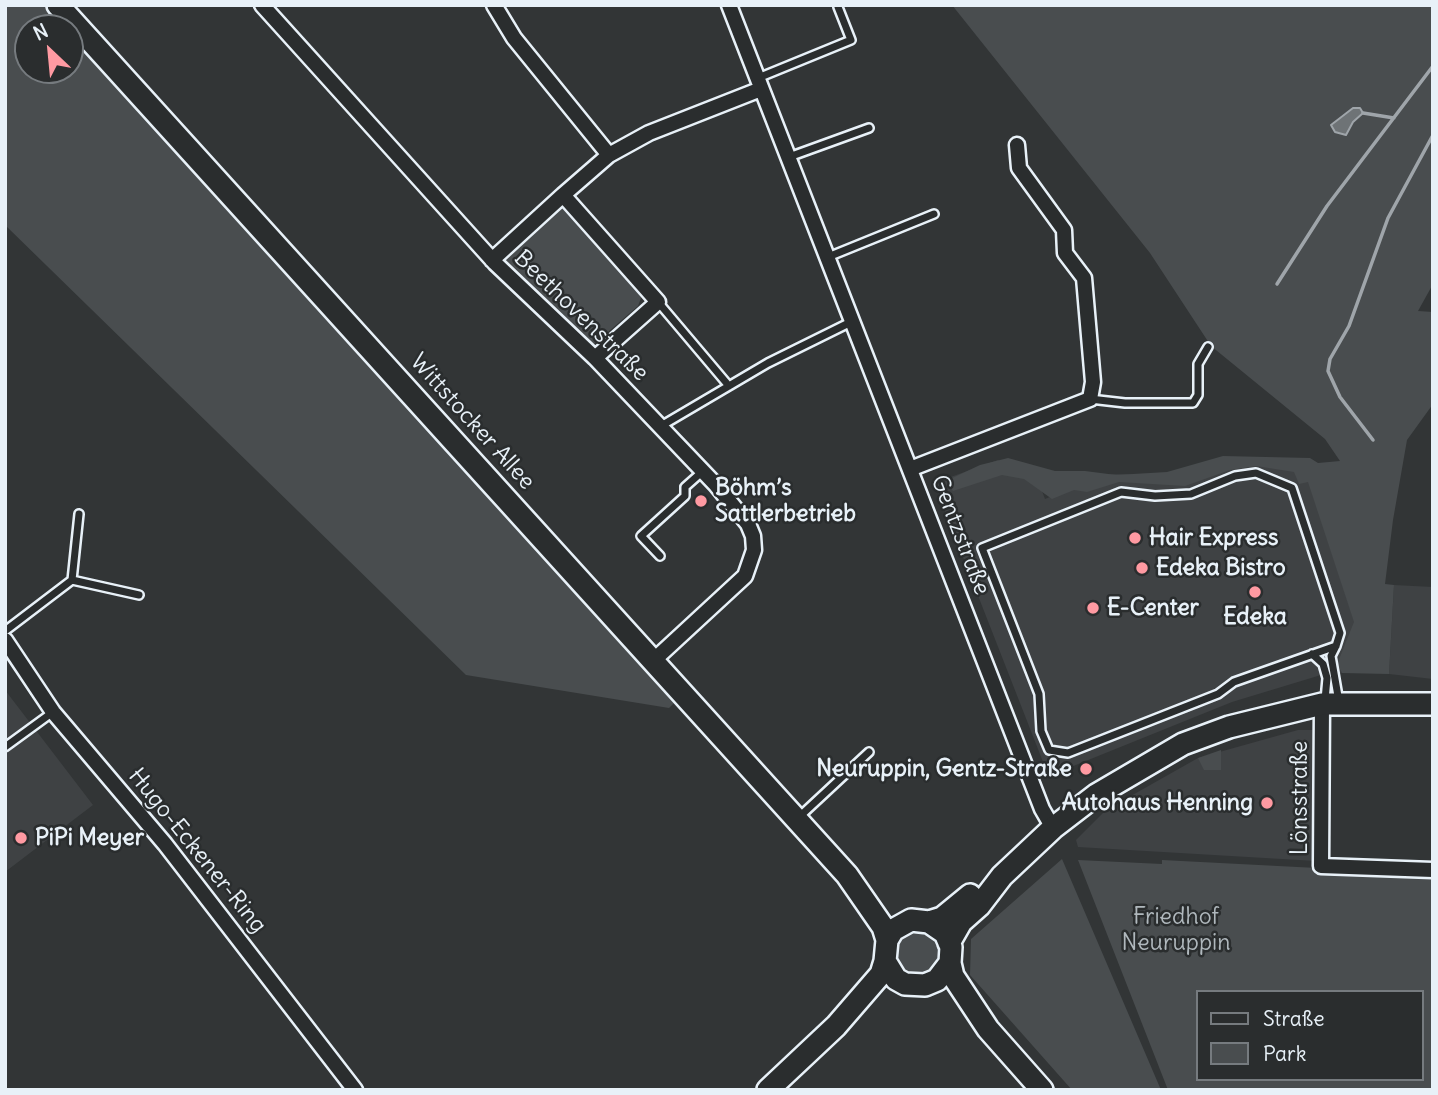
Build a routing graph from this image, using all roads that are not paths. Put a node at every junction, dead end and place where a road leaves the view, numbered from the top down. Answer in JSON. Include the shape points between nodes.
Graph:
{"nodes":[{"id":1,"x":58,"y":5,"type":"edge"},
{"id":2,"x":262,"y":5,"type":"edge"},
{"id":3,"x":494,"y":5,"type":"edge"},
{"id":4,"x":729,"y":5,"type":"edge"},
{"id":5,"x":838,"y":7,"type":"edge"},
{"id":6,"x":759,"y":84,"type":"junction"},
{"id":7,"x":869,"y":128,"type":"dead end"},
{"id":8,"x":1017,"y":145,"type":"dead end"},
{"id":9,"x":609,"y":155,"type":"junction"},
{"id":10,"x":789,"y":157,"type":"junction"},
{"id":11,"x":563,"y":195,"type":"junction"},
{"id":12,"x":934,"y":214,"type":"dead end"},
{"id":13,"x":827,"y":257,"type":"junction"},
{"id":14,"x":492,"y":260,"type":"junction"},
{"id":15,"x":658,"y":302,"type":"junction"},
{"id":16,"x":854,"y":321,"type":"junction"},
{"id":17,"x":1208,"y":347,"type":"dead end"},
{"id":18,"x":595,"y":358,"type":"junction"},
{"id":19,"x":729,"y":386,"type":"junction"},
{"id":20,"x":1090,"y":399,"type":"junction"},
{"id":21,"x":660,"y":426,"type":"junction"},
{"id":22,"x":910,"y":469,"type":"junction"},
{"id":23,"x":703,"y":471,"type":"junction"},
{"id":24,"x":79,"y":514,"type":"dead end"},
{"id":25,"x":660,"y":556,"type":"dead end"},
{"id":26,"x":72,"y":580,"type":"junction"},
{"id":27,"x":139,"y":595,"type":"dead end"},
{"id":28,"x":5,"y":631,"type":"edge"},
{"id":29,"x":5,"y":640,"type":"edge"},
{"id":30,"x":1336,"y":646,"type":"junction"},
{"id":31,"x":1312,"y":654,"type":"junction"},
{"id":32,"x":653,"y":661,"type":"junction"},
{"id":33,"x":1329,"y":703,"type":"junction"},
{"id":34,"x":1433,"y":704,"type":"edge"},
{"id":35,"x":53,"y":712,"type":"junction"},
{"id":36,"x":5,"y":747,"type":"edge"},
{"id":37,"x":869,"y":752,"type":"dead end"},
{"id":38,"x":797,"y":820,"type":"junction"},
{"id":39,"x":1053,"y":828,"type":"junction"},
{"id":40,"x":1433,"y":870,"type":"edge"},
{"id":41,"x":846,"y":875,"type":"junction"},
{"id":42,"x":1002,"y":876,"type":"junction"},
{"id":43,"x":920,"y":921,"type":"junction"},
{"id":44,"x":886,"y":951,"type":"junction"},
{"id":45,"x":950,"y":953,"type":"junction"},
{"id":46,"x":915,"y":984,"type":"junction"},
{"id":47,"x":836,"y":1026,"type":"junction"},
{"id":48,"x":988,"y":1029,"type":"junction"},
{"id":49,"x":355,"y":1090,"type":"edge"},
{"id":50,"x":768,"y":1090,"type":"edge"},
{"id":51,"x":1042,"y":1090,"type":"edge"}],
"edges":[{"from":1,"to":32,"type":"main road","name":"Wittstocker Allee"},
{"from":2,"to":14,"type":"street","name":"Beethovenstraße"},
{"from":3,"to":9,"type":"street","via":[[514,38]]},
{"from":4,"to":6,"type":"street","name":"Gentzstraße"},
{"from":5,"to":6,"type":"lane","via":[[851,40]]},
{"from":6,"to":9,"type":"street"},
{"from":6,"to":10,"type":"street","name":"Gentzstraße"},
{"from":7,"to":10,"type":"lane"},
{"from":8,"to":20,"type":"street","via":[[1018,168],[1064,230],[1065,253],[1084,278],[1093,382]]},
{"from":9,"to":11,"type":"street"},
{"from":10,"to":13,"type":"street","name":"Gentzstraße"},
{"from":11,"to":14,"type":"street"},
{"from":11,"to":15,"type":"street"},
{"from":12,"to":13,"type":"lane"},
{"from":13,"to":16,"type":"street","name":"Gentzstraße"},
{"from":14,"to":18,"type":"street","name":"Beethovenstraße"},
{"from":15,"to":18,"type":"street"},
{"from":15,"to":19,"type":"lane"},
{"from":16,"to":19,"type":"lane"},
{"from":16,"to":22,"type":"street","name":"Gentzstraße"},
{"from":17,"to":20,"type":"lane","via":[[1198,364],[1198,395],[1193,403]]},
{"from":18,"to":21,"type":"street","name":"Beethovenstraße"},
{"from":19,"to":21,"type":"lane"},
{"from":20,"to":22,"type":"street"},
{"from":21,"to":23,"type":"street","name":"Beethovenstraße"},
{"from":22,"to":39,"type":"street","name":"Gentzstraße"},
{"from":23,"to":25,"type":"lane","via":[[685,487],[685,496],[641,536]]},
{"from":23,"to":32,"type":"street","name":"Beethovenstraße","via":[[746,520],[754,550],[736,587]]},
{"from":24,"to":26,"type":"lane"},
{"from":26,"to":27,"type":"lane"},
{"from":26,"to":28,"type":"lane"},
{"from":29,"to":35,"type":"street","name":"Hugo-Eckener-Ring"},
{"from":30,"to":31,"type":"lane"},
{"from":30,"to":31,"type":"lane","via":[[1340,633],[1292,488],[1256,473],[1191,494],[1121,492],[982,548],[1039,694],[1041,731],[1049,750],[1068,753]]},
{"from":30,"to":33,"type":"lane","via":[[1331,656]]},
{"from":31,"to":33,"type":"lane","via":[[1319,657],[1327,678]]},
{"from":32,"to":38,"type":"main road","name":"Wittstocker Allee"},
{"from":33,"to":34,"type":"main road"},
{"from":33,"to":39,"type":"main road","via":[[1251,720],[1183,744],[1096,795]]},
{"from":33,"to":40,"type":"street","name":"Lönsstraße","via":[[1321,866]]},
{"from":35,"to":36,"type":"lane"},
{"from":35,"to":49,"type":"street","name":"Hugo-Eckener-Ring","via":[[165,844]]},
{"from":37,"to":38,"type":"lane"},
{"from":38,"to":41,"type":"main road","name":"Wittstocker Allee"},
{"from":39,"to":42,"type":"main road"},
{"from":41,"to":43,"type":"main road","via":[[870,889],[897,915]]},
{"from":41,"to":44,"type":"main road","via":[[883,927]]},
{"from":42,"to":43,"type":"main road","via":[[942,918]]},
{"from":42,"to":45,"type":"main road","via":[[961,922]]},
{"from":43,"to":44,"type":"main road","via":[[900,924]]},
{"from":43,"to":45,"type":"main road","via":[[940,927]]},
{"from":44,"to":46,"type":"main road","via":[[896,979]]},
{"from":44,"to":47,"type":"main road","via":[[881,974]]},
{"from":45,"to":46,"type":"main road","via":[[937,980]]},
{"from":45,"to":48,"type":"main road","via":[[953,976]]},
{"from":46,"to":47,"type":"main road","via":[[891,988],[854,1018]]},
{"from":46,"to":48,"type":"main road","via":[[948,995]]},
{"from":47,"to":50,"type":"main road"},
{"from":48,"to":51,"type":"main road"}]}
